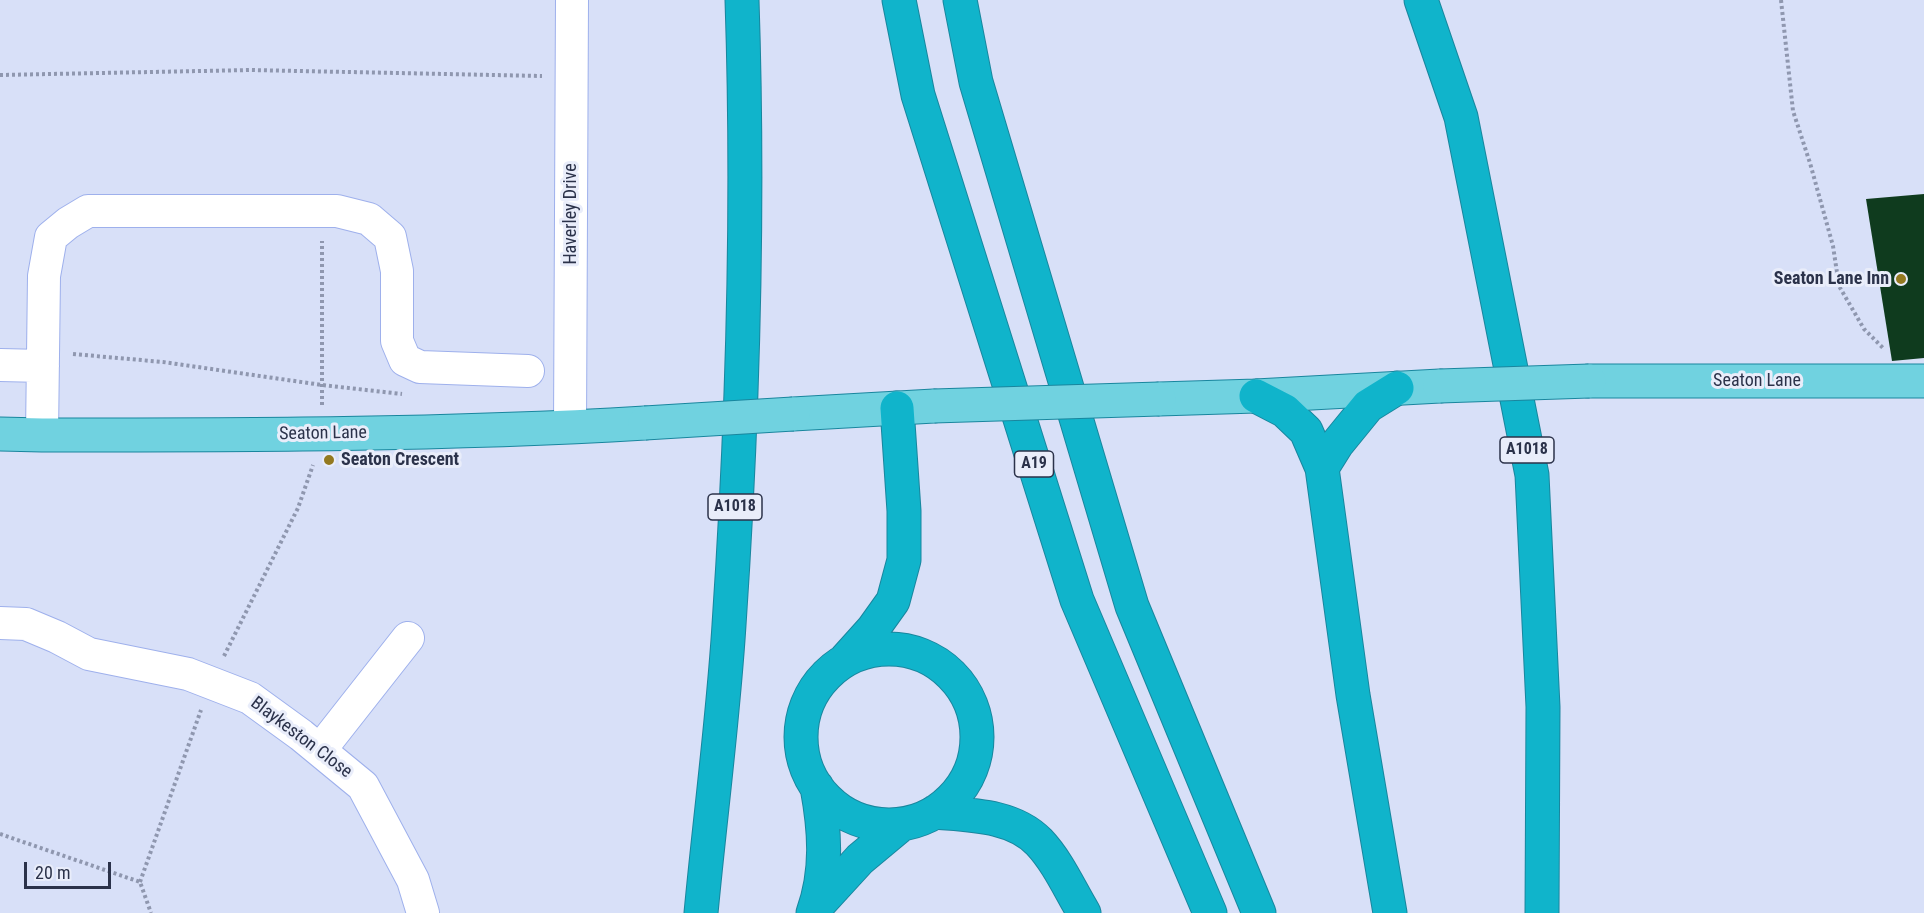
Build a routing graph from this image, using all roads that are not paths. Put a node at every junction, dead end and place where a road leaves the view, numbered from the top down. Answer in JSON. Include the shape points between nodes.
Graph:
{"nodes":[{"id":1,"x":572,"y":0,"type":"edge"},
{"id":2,"x":742,"y":0,"type":"edge"},
{"id":3,"x":899,"y":0,"type":"edge"},
{"id":4,"x":960,"y":0,"type":"edge"},
{"id":5,"x":1421,"y":0,"type":"edge"},
{"id":6,"x":43,"y":358,"type":"junction"},
{"id":7,"x":0,"y":365,"type":"edge"},
{"id":8,"x":528,"y":371,"type":"dead end"},
{"id":9,"x":1924,"y":381,"type":"edge"},
{"id":10,"x":1397,"y":388,"type":"junction"},
{"id":11,"x":1256,"y":396,"type":"junction"},
{"id":12,"x":897,"y":408,"type":"junction"},
{"id":13,"x":570,"y":427,"type":"junction"},
{"id":14,"x":0,"y":434,"type":"edge"},
{"id":15,"x":42,"y":435,"type":"junction"},
{"id":16,"x":1322,"y":468,"type":"junction"},
{"id":17,"x":0,"y":623,"type":"edge"},
{"id":18,"x":408,"y":638,"type":"dead end"},
{"id":19,"x":846,"y":659,"type":"junction"},
{"id":20,"x":320,"y":750,"type":"junction"},
{"id":21,"x":817,"y":787,"type":"junction"},
{"id":22,"x":935,"y":812,"type":"junction"},
{"id":23,"x":902,"y":824,"type":"junction"},
{"id":24,"x":814,"y":910,"type":"edge"},
{"id":25,"x":423,"y":913,"type":"edge"},
{"id":26,"x":701,"y":913,"type":"edge"},
{"id":27,"x":1083,"y":913,"type":"edge"},
{"id":28,"x":1210,"y":913,"type":"edge"},
{"id":29,"x":1258,"y":913,"type":"edge"},
{"id":30,"x":1390,"y":913,"type":"edge"},
{"id":31,"x":1542,"y":913,"type":"edge"}],
"edges":[{"from":1,"to":13,"type":"street","name":"Haverley Drive"},
{"from":2,"to":26,"type":"highway","number":"A1018","via":[[743,330],[729,626]]},
{"from":3,"to":28,"type":"highway","number":"A19","via":[[918,95],[1077,600]]},
{"from":4,"to":29,"type":"highway","via":[[976,82],[1132,606]]},
{"from":5,"to":31,"type":"highway","number":"A1018","via":[[1461,117],[1532,476],[1543,707]]},
{"from":6,"to":7,"type":"street"},
{"from":6,"to":8,"type":"street","via":[[44,276],[51,237],[88,211],[322,210],[369,219],[390,237],[397,272],[397,341],[405,360],[420,367]]},
{"from":6,"to":15,"type":"street"},
{"from":9,"to":10,"type":"main road","name":"Seaton Lane","bridge":true,"via":[[1589,381]]},
{"from":10,"to":11,"type":"main road","name":"Seaton Lane"},
{"from":10,"to":16,"type":"highway","via":[[1368,406]]},
{"from":11,"to":12,"type":"main road","name":"Seaton Lane","bridge":true},
{"from":11,"to":16,"type":"highway","via":[[1284,411],[1306,431]]},
{"from":12,"to":13,"type":"main road","name":"Seaton Lane","bridge":true},
{"from":12,"to":19,"type":"highway","via":[[904,560],[892,601]]},
{"from":13,"to":15,"type":"main road","name":"Seaton Lane","via":[[323,435]]},
{"from":14,"to":15,"type":"main road","name":"Seaton Lane"},
{"from":16,"to":30,"type":"highway","via":[[1353,695]]},
{"from":17,"to":20,"type":"street","name":"Blaykeston Close","via":[[26,624],[89,654],[188,674],[240,694]]},
{"from":18,"to":20,"type":"street"},
{"from":19,"to":21,"type":"highway","via":[[820,682],[804,713],[801,748]]},
{"from":19,"to":22,"type":"highway","via":[[879,649],[913,652],[943,667],[965,693],[976,725],[974,759],[960,790]]},
{"from":20,"to":25,"type":"street","name":"Blaykeston Close","via":[[363,786],[413,880]]},
{"from":21,"to":23,"type":"highway","via":[[850,816],[884,825]]},
{"from":21,"to":24,"type":"highway","via":[[825,834]]},
{"from":22,"to":23,"type":"highway"},
{"from":22,"to":27,"type":"highway","via":[[1006,821],[1039,842]]},
{"from":23,"to":24,"type":"highway","via":[[860,859]]}]}
